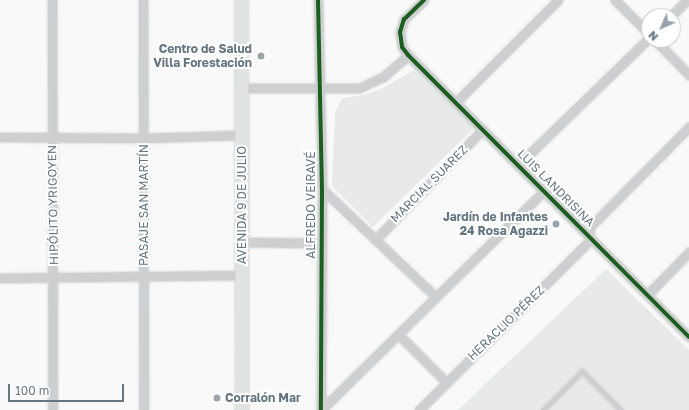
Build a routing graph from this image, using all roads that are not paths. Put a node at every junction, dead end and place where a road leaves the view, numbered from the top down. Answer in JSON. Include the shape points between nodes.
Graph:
{"nodes":[{"id":1,"x":52,"y":0,"type":"edge"},
{"id":2,"x":143,"y":0,"type":"edge"},
{"id":3,"x":233,"y":0,"type":"edge"},
{"id":4,"x":241,"y":0,"type":"edge"},
{"id":5,"x":318,"y":0,"type":"edge"},
{"id":6,"x":424,"y":0,"type":"edge"},
{"id":7,"x":558,"y":0,"type":"edge"},
{"id":8,"x":615,"y":0,"type":"edge"},
{"id":9,"x":687,"y":0,"type":"edge"},
{"id":10,"x":679,"y":8,"type":"edge"},
{"id":11,"x":641,"y":26,"type":"edge"},
{"id":12,"x":641,"y":46,"type":"edge"},
{"id":13,"x":663,"y":48,"type":"edge"},
{"id":14,"x":408,"y":55,"type":"junction"},
{"id":15,"x":689,"y":75,"type":"edge"},
{"id":16,"x":241,"y":88,"type":"junction"},
{"id":17,"x":319,"y":88,"type":"junction"},
{"id":18,"x":456,"y":102,"type":"junction"},
{"id":19,"x":689,"y":127,"type":"edge"},
{"id":20,"x":483,"y":130,"type":"junction"},
{"id":21,"x":237,"y":135,"type":"junction"},
{"id":22,"x":0,"y":137,"type":"edge"},
{"id":23,"x":52,"y":137,"type":"junction"},
{"id":24,"x":144,"y":138,"type":"junction"},
{"id":25,"x":518,"y":164,"type":"junction"},
{"id":26,"x":322,"y":189,"type":"junction"},
{"id":27,"x":544,"y":190,"type":"junction"},
{"id":28,"x":589,"y":236,"type":"junction"},
{"id":29,"x":376,"y":238,"type":"junction"},
{"id":30,"x":242,"y":242,"type":"junction"},
{"id":31,"x":321,"y":244,"type":"junction"},
{"id":32,"x":689,"y":252,"type":"edge"},
{"id":33,"x":238,"y":275,"type":"junction"},
{"id":34,"x":144,"y":276,"type":"junction"},
{"id":35,"x":0,"y":278,"type":"edge"},
{"id":36,"x":54,"y":278,"type":"junction"},
{"id":37,"x":648,"y":294,"type":"junction"},
{"id":38,"x":436,"y":297,"type":"junction"},
{"id":39,"x":399,"y":335,"type":"junction"},
{"id":40,"x":689,"y":337,"type":"edge"},
{"id":41,"x":446,"y":382,"type":"junction"},
{"id":42,"x":617,"y":405,"type":"junction"},
{"id":43,"x":53,"y":410,"type":"edge"},
{"id":44,"x":144,"y":410,"type":"edge"},
{"id":45,"x":233,"y":410,"type":"edge"},
{"id":46,"x":242,"y":410,"type":"edge"},
{"id":47,"x":321,"y":410,"type":"edge"},
{"id":48,"x":419,"y":410,"type":"edge"},
{"id":49,"x":544,"y":410,"type":"edge"},
{"id":50,"x":612,"y":410,"type":"edge"},
{"id":51,"x":621,"y":410,"type":"edge"}],
"edges":[{"from":1,"to":23,"type":"street","name":"HIPÓLITO YRIGOYEN"},
{"from":2,"to":24,"type":"street","name":"PASAJE SAN MARTÍN"},
{"from":3,"to":21,"type":"main road","name":"AVENIDA 9 DE JULIO"},
{"from":4,"to":16,"type":"main road","name":"AVENIDA 9 DE JULIO"},
{"from":5,"to":17,"type":"street","name":"ALFREDO VEIRAVÉ"},
{"from":6,"to":14,"type":"street","via":[[404,19],[400,32],[402,47]]},
{"from":7,"to":18,"type":"street"},
{"from":8,"to":11,"type":"street"},
{"from":9,"to":10,"type":"street"},
{"from":12,"to":25,"type":"street"},
{"from":13,"to":15,"type":"street"},
{"from":14,"to":17,"type":"street","via":[[383,77],[358,88]]},
{"from":14,"to":18,"type":"street","name":"LUIS LANDRISINA"},
{"from":16,"to":17,"type":"street"},
{"from":16,"to":21,"type":"main road","name":"AVENIDA 9 DE JULIO"},
{"from":17,"to":26,"type":"street","name":"ALFREDO VEIRAVÉ"},
{"from":18,"to":20,"type":"street","name":"LUIS LANDRISINA"},
{"from":19,"to":28,"type":"street","via":[[590,227]]},
{"from":20,"to":25,"type":"street","name":"LUIS LANDRISINA"},
{"from":20,"to":29,"type":"street","name":"MARCIAL SUAREZ"},
{"from":21,"to":24,"type":"street"},
{"from":21,"to":30,"type":"main road","name":"AVENIDA 9 DE JULIO"},
{"from":21,"to":33,"type":"main road","name":"AVENIDA 9 DE JULIO"},
{"from":22,"to":23,"type":"street"},
{"from":23,"to":24,"type":"street"},
{"from":23,"to":36,"type":"street","name":"HIPÓLITO YRIGOYEN"},
{"from":24,"to":34,"type":"street","name":"PASAJE SAN MARTÍN"},
{"from":25,"to":27,"type":"street","name":"LUIS LANDRISINA"},
{"from":26,"to":29,"type":"street"},
{"from":26,"to":31,"type":"street","name":"ALFREDO VEIRAVÉ"},
{"from":27,"to":28,"type":"street","name":"LUIS LANDRISINA"},
{"from":27,"to":38,"type":"street"},
{"from":28,"to":37,"type":"street","name":"LUIS LANDRISINA"},
{"from":28,"to":41,"type":"street","name":"HERACLIO PÉREZ","via":[[590,241]]},
{"from":29,"to":38,"type":"street"},
{"from":30,"to":31,"type":"street"},
{"from":30,"to":33,"type":"main road","name":"AVENIDA 9 DE JULIO"},
{"from":31,"to":47,"type":"street","name":"ALFREDO VEIRAVÉ"},
{"from":32,"to":37,"type":"street"},
{"from":33,"to":34,"type":"street"},
{"from":33,"to":45,"type":"main road","name":"AVENIDA 9 DE JULIO"},
{"from":33,"to":46,"type":"main road","name":"AVENIDA 9 DE JULIO"},
{"from":34,"to":36,"type":"street"},
{"from":34,"to":44,"type":"street","name":"PASAJE SAN MARTÍN"},
{"from":35,"to":36,"type":"street"},
{"from":36,"to":43,"type":"street","name":"HIPÓLITO YRIGOYEN"},
{"from":37,"to":40,"type":"street","name":"LUIS LANDRISINA"},
{"from":38,"to":39,"type":"street"},
{"from":39,"to":41,"type":"street"},
{"from":39,"to":47,"type":"street"},
{"from":41,"to":48,"type":"street","name":"HERACLIO PÉREZ"},
{"from":42,"to":49,"type":"lane","via":[[582,371]]},
{"from":42,"to":50,"type":"lane"},
{"from":42,"to":51,"type":"lane"}]}
